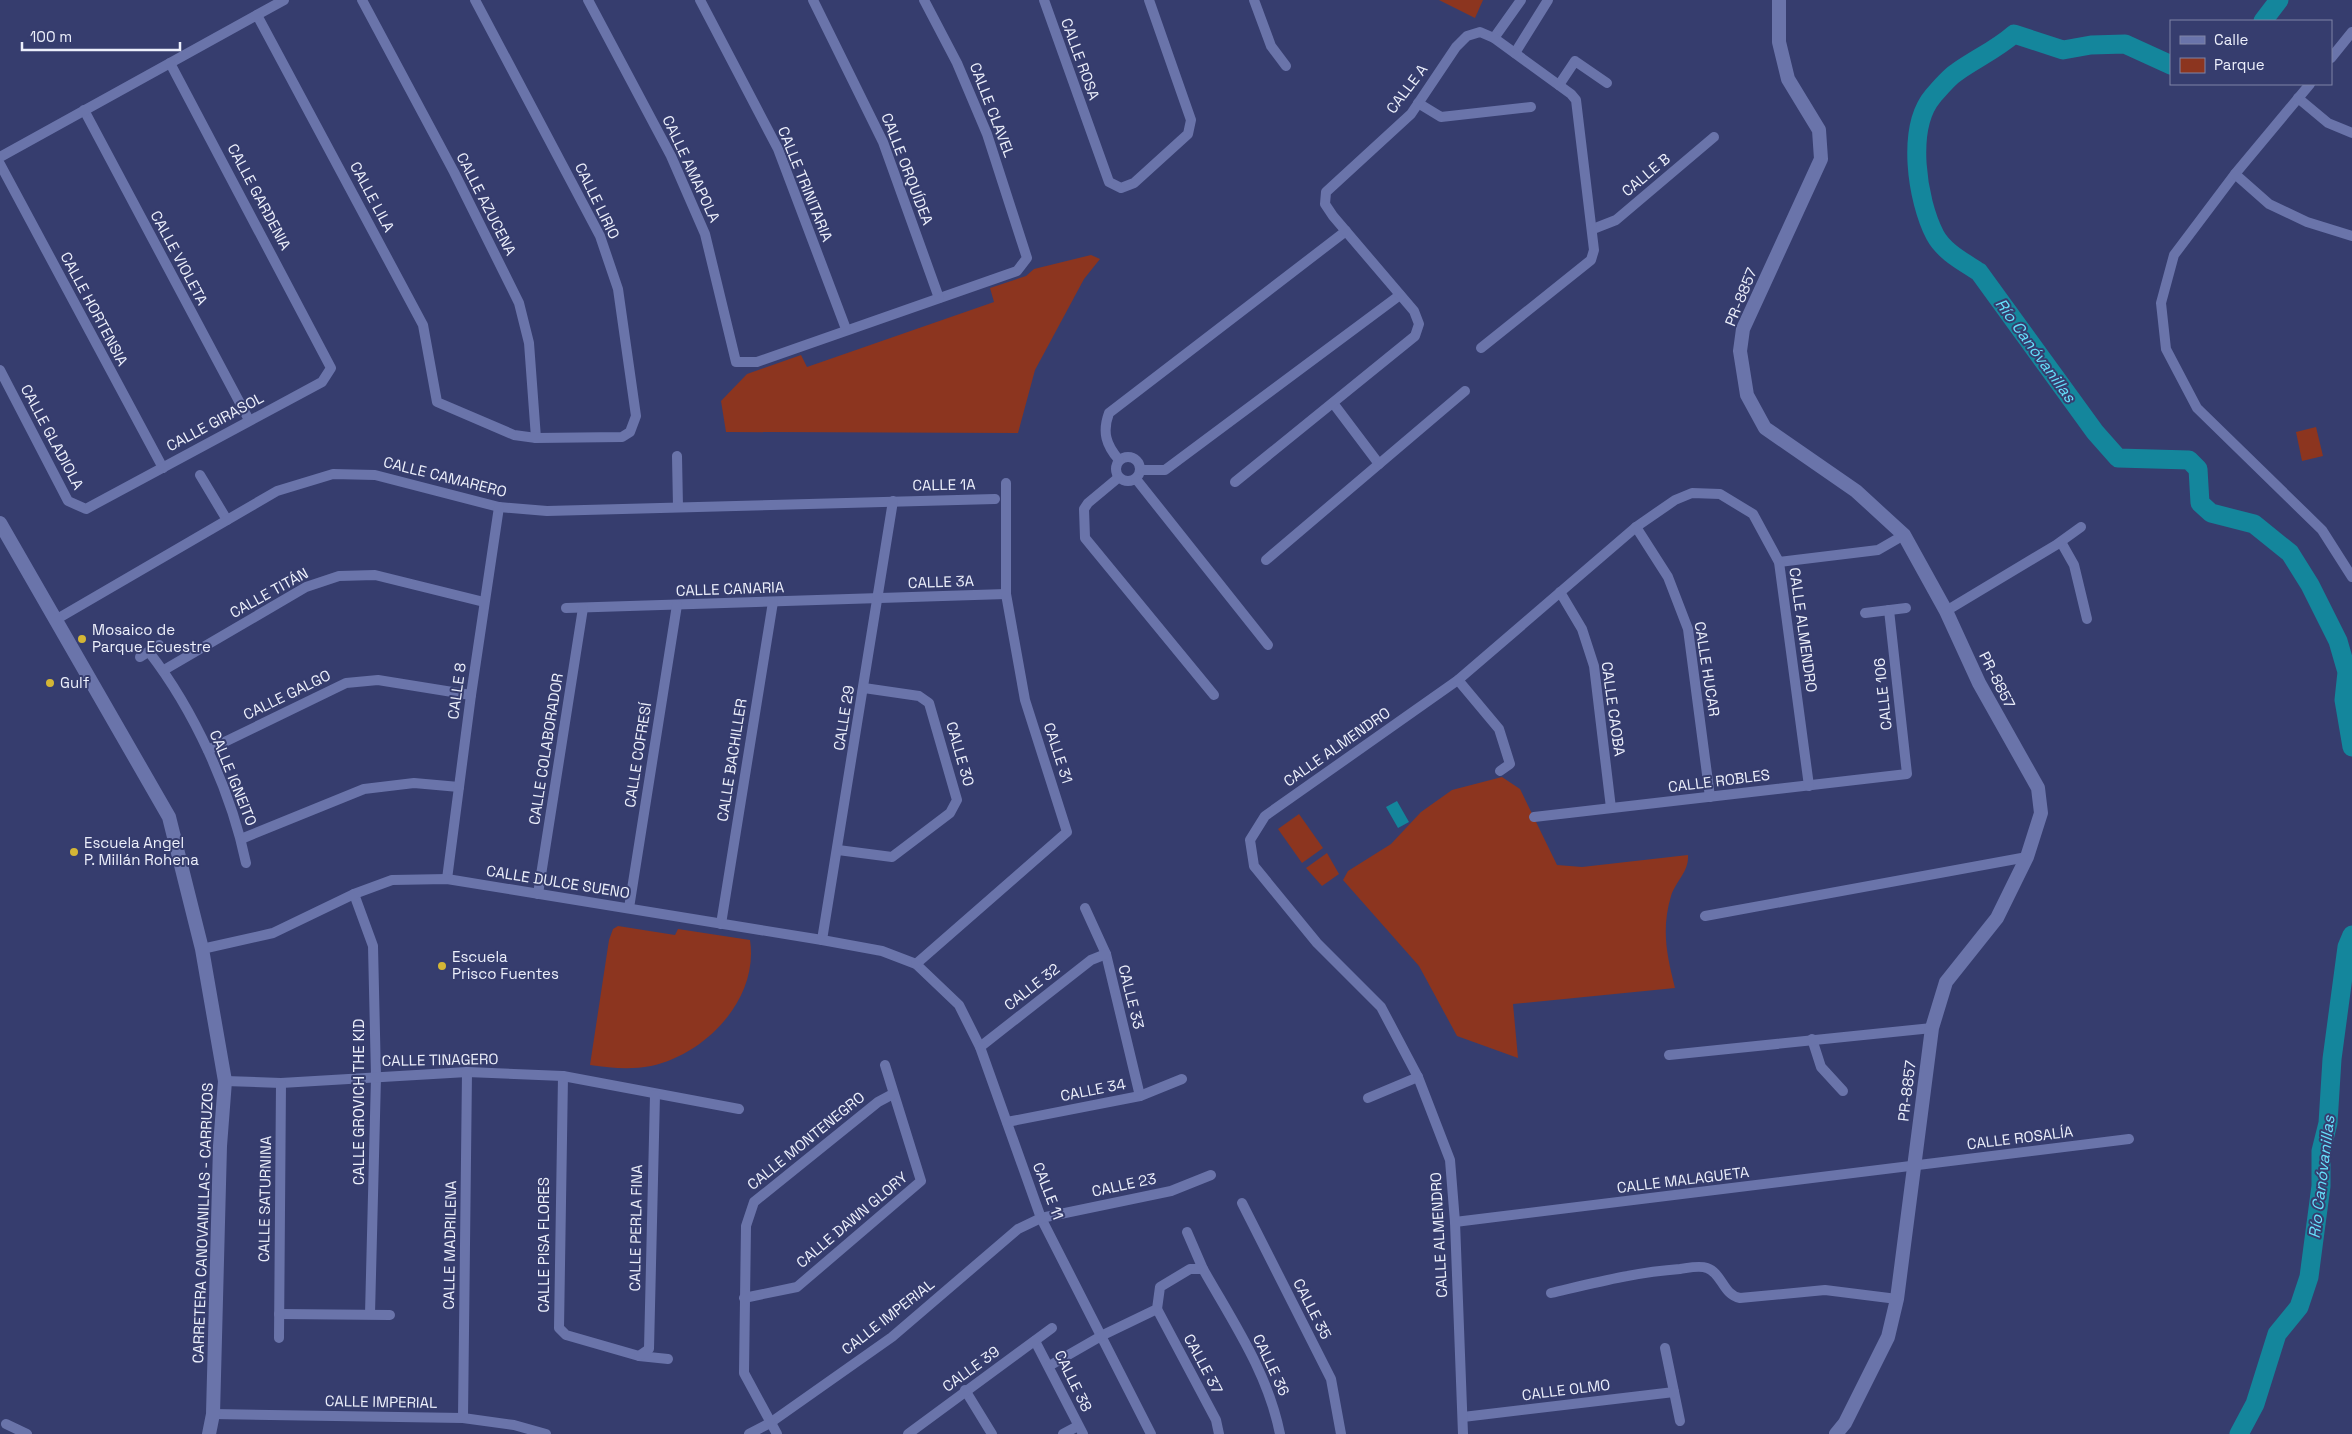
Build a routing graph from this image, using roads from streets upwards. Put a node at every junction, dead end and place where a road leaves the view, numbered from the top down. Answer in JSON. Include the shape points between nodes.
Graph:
{"nodes":[{"id":1,"x":284,"y":0,"type":"edge"},
{"id":2,"x":362,"y":0,"type":"edge"},
{"id":3,"x":475,"y":0,"type":"edge"},
{"id":4,"x":588,"y":0,"type":"edge"},
{"id":5,"x":700,"y":0,"type":"edge"},
{"id":6,"x":813,"y":0,"type":"edge"},
{"id":7,"x":924,"y":0,"type":"edge"},
{"id":8,"x":1044,"y":0,"type":"edge"},
{"id":9,"x":1149,"y":0,"type":"edge"},
{"id":10,"x":1254,"y":0,"type":"edge"},
{"id":11,"x":1521,"y":0,"type":"edge"},
{"id":12,"x":1548,"y":0,"type":"edge"},
{"id":13,"x":1779,"y":0,"type":"edge"},
{"id":14,"x":257,"y":15,"type":"junction"},
{"id":15,"x":2352,"y":32,"type":"edge"},
{"id":16,"x":1494,"y":38,"type":"junction"},
{"id":17,"x":1515,"y":53,"type":"junction"},
{"id":18,"x":2332,"y":57,"type":"edge"},
{"id":19,"x":170,"y":63,"type":"junction"},
{"id":20,"x":1286,"y":66,"type":"dead end"},
{"id":21,"x":1607,"y":83,"type":"dead end"},
{"id":22,"x":1559,"y":85,"type":"junction"},
{"id":23,"x":2309,"y":85,"type":"edge"},
{"id":24,"x":2298,"y":98,"type":"junction"},
{"id":25,"x":1418,"y":103,"type":"junction"},
{"id":26,"x":1531,"y":107,"type":"dead end"},
{"id":27,"x":84,"y":110,"type":"junction"},
{"id":28,"x":2352,"y":133,"type":"edge"},
{"id":29,"x":1714,"y":137,"type":"dead end"},
{"id":30,"x":0,"y":157,"type":"edge"},
{"id":31,"x":0,"y":164,"type":"edge"},
{"id":32,"x":2235,"y":174,"type":"junction"},
{"id":33,"x":1594,"y":229,"type":"junction"},
{"id":34,"x":1346,"y":231,"type":"junction"},
{"id":35,"x":2352,"y":236,"type":"edge"},
{"id":36,"x":1400,"y":295,"type":"junction"},
{"id":37,"x":939,"y":298,"type":"junction"},
{"id":38,"x":846,"y":329,"type":"junction"},
{"id":39,"x":320,"y":346,"type":"joint"},
{"id":40,"x":1481,"y":348,"type":"dead end"},
{"id":41,"x":0,"y":370,"type":"edge"},
{"id":42,"x":1465,"y":392,"type":"dead end"},
{"id":43,"x":1332,"y":403,"type":"junction"},
{"id":44,"x":249,"y":420,"type":"junction"},
{"id":45,"x":536,"y":438,"type":"junction"},
{"id":46,"x":677,"y":456,"type":"dead end"},
{"id":47,"x":1119,"y":460,"type":"junction"},
{"id":48,"x":1379,"y":464,"type":"junction"},
{"id":49,"x":163,"y":468,"type":"junction"},
{"id":50,"x":200,"y":474,"type":"dead end"},
{"id":51,"x":1138,"y":474,"type":"junction"},
{"id":52,"x":1118,"y":478,"type":"junction"},
{"id":53,"x":1235,"y":482,"type":"dead end"},
{"id":54,"x":1006,"y":483,"type":"dead end"},
{"id":55,"x":995,"y":499,"type":"dead end"},
{"id":56,"x":893,"y":501,"type":"junction"},
{"id":57,"x":499,"y":507,"type":"junction"},
{"id":58,"x":678,"y":507,"type":"junction"},
{"id":59,"x":86,"y":509,"type":"joint"},
{"id":60,"x":227,"y":520,"type":"junction"},
{"id":61,"x":0,"y":523,"type":"edge"},
{"id":62,"x":1636,"y":527,"type":"junction"},
{"id":63,"x":2081,"y":527,"type":"dead end"},
{"id":64,"x":1904,"y":535,"type":"junction"},
{"id":65,"x":2061,"y":542,"type":"junction"},
{"id":66,"x":1266,"y":560,"type":"dead end"},
{"id":67,"x":1779,"y":562,"type":"junction"},
{"id":68,"x":2352,"y":578,"type":"edge"},
{"id":69,"x":1560,"y":592,"type":"junction"},
{"id":70,"x":1006,"y":594,"type":"junction"},
{"id":71,"x":877,"y":600,"type":"junction"},
{"id":72,"x":484,"y":602,"type":"junction"},
{"id":73,"x":773,"y":602,"type":"junction"},
{"id":74,"x":677,"y":605,"type":"junction"},
{"id":75,"x":566,"y":608,"type":"dead end"},
{"id":76,"x":583,"y":608,"type":"junction"},
{"id":77,"x":1906,"y":608,"type":"dead end"},
{"id":78,"x":1888,"y":610,"type":"junction"},
{"id":79,"x":1946,"y":611,"type":"junction"},
{"id":80,"x":1864,"y":613,"type":"dead end"},
{"id":81,"x":57,"y":619,"type":"junction"},
{"id":82,"x":2087,"y":620,"type":"dead end"},
{"id":83,"x":1268,"y":645,"type":"dead end"},
{"id":84,"x":159,"y":646,"type":"dead end"},
{"id":85,"x":164,"y":670,"type":"junction"},
{"id":86,"x":1458,"y":680,"type":"junction"},
{"id":87,"x":864,"y":688,"type":"junction"},
{"id":88,"x":1214,"y":694,"type":"dead end"},
{"id":89,"x":471,"y":695,"type":"junction"},
{"id":90,"x":208,"y":750,"type":"junction"},
{"id":91,"x":1500,"y":771,"type":"dead end"},
{"id":92,"x":1907,"y":774,"type":"joint"},
{"id":93,"x":1809,"y":786,"type":"junction"},
{"id":94,"x":459,"y":787,"type":"junction"},
{"id":95,"x":1710,"y":797,"type":"junction"},
{"id":96,"x":1611,"y":808,"type":"junction"},
{"id":97,"x":1534,"y":818,"type":"dead end"},
{"id":98,"x":241,"y":839,"type":"junction"},
{"id":99,"x":838,"y":850,"type":"junction"},
{"id":100,"x":2027,"y":858,"type":"junction"},
{"id":101,"x":246,"y":863,"type":"dead end"},
{"id":102,"x":447,"y":879,"type":"junction"},
{"id":103,"x":354,"y":894,"type":"junction"},
{"id":104,"x":538,"y":894,"type":"junction"},
{"id":105,"x":629,"y":908,"type":"junction"},
{"id":106,"x":1085,"y":908,"type":"dead end"},
{"id":107,"x":1705,"y":916,"type":"dead end"},
{"id":108,"x":721,"y":924,"type":"junction"},
{"id":109,"x":822,"y":940,"type":"junction"},
{"id":110,"x":202,"y":949,"type":"junction"},
{"id":111,"x":1106,"y":954,"type":"junction"},
{"id":112,"x":916,"y":964,"type":"junction"},
{"id":113,"x":1932,"y":1028,"type":"junction"},
{"id":114,"x":1812,"y":1039,"type":"junction"},
{"id":115,"x":980,"y":1047,"type":"junction"},
{"id":116,"x":1669,"y":1056,"type":"dead end"},
{"id":117,"x":885,"y":1065,"type":"dead end"},
{"id":118,"x":468,"y":1072,"type":"junction"},
{"id":119,"x":376,"y":1076,"type":"junction"},
{"id":120,"x":562,"y":1076,"type":"junction"},
{"id":121,"x":1418,"y":1077,"type":"junction"},
{"id":122,"x":1182,"y":1079,"type":"dead end"},
{"id":123,"x":225,"y":1081,"type":"junction"},
{"id":124,"x":281,"y":1084,"type":"junction"},
{"id":125,"x":1843,"y":1091,"type":"dead end"},
{"id":126,"x":893,"y":1094,"type":"junction"},
{"id":127,"x":655,"y":1095,"type":"junction"},
{"id":128,"x":1140,"y":1096,"type":"junction"},
{"id":129,"x":1368,"y":1098,"type":"dead end"},
{"id":130,"x":739,"y":1109,"type":"dead end"},
{"id":131,"x":1007,"y":1122,"type":"junction"},
{"id":132,"x":2129,"y":1139,"type":"dead end"},
{"id":133,"x":1914,"y":1166,"type":"junction"},
{"id":134,"x":1211,"y":1175,"type":"dead end"},
{"id":135,"x":1242,"y":1203,"type":"dead end"},
{"id":136,"x":1041,"y":1218,"type":"junction"},
{"id":137,"x":1455,"y":1222,"type":"junction"},
{"id":138,"x":1187,"y":1232,"type":"dead end"},
{"id":139,"x":1203,"y":1269,"type":"junction"},
{"id":140,"x":1551,"y":1293,"type":"dead end"},
{"id":141,"x":744,"y":1298,"type":"junction"},
{"id":142,"x":1897,"y":1299,"type":"junction"},
{"id":143,"x":1157,"y":1309,"type":"junction"},
{"id":144,"x":279,"y":1314,"type":"junction"},
{"id":145,"x":370,"y":1314,"type":"junction"},
{"id":146,"x":390,"y":1315,"type":"dead end"},
{"id":147,"x":1052,"y":1328,"type":"dead end"},
{"id":148,"x":1103,"y":1335,"type":"junction"},
{"id":149,"x":279,"y":1338,"type":"dead end"},
{"id":150,"x":1036,"y":1341,"type":"junction"},
{"id":151,"x":1665,"y":1348,"type":"dead end"},
{"id":152,"x":639,"y":1356,"type":"junction"},
{"id":153,"x":668,"y":1359,"type":"dead end"},
{"id":154,"x":1049,"y":1366,"type":"junction"},
{"id":155,"x":965,"y":1390,"type":"junction"},
{"id":156,"x":1674,"y":1392,"type":"junction"},
{"id":157,"x":213,"y":1414,"type":"junction"},
{"id":158,"x":1463,"y":1417,"type":"junction"},
{"id":159,"x":463,"y":1418,"type":"junction"},
{"id":160,"x":1680,"y":1421,"type":"dead end"},
{"id":161,"x":770,"y":1422,"type":"junction"},
{"id":162,"x":6,"y":1424,"type":"dead end"},
{"id":163,"x":1081,"y":1430,"type":"edge"},
{"id":164,"x":920,"y":1431,"type":"edge"},
{"id":165,"x":27,"y":1434,"type":"edge"},
{"id":166,"x":210,"y":1434,"type":"edge"},
{"id":167,"x":546,"y":1434,"type":"edge"},
{"id":168,"x":749,"y":1434,"type":"edge"},
{"id":169,"x":777,"y":1434,"type":"edge"},
{"id":170,"x":908,"y":1434,"type":"edge"},
{"id":171,"x":992,"y":1434,"type":"edge"},
{"id":172,"x":1063,"y":1434,"type":"edge"},
{"id":173,"x":1151,"y":1434,"type":"edge"},
{"id":174,"x":1219,"y":1434,"type":"edge"},
{"id":175,"x":1280,"y":1434,"type":"edge"},
{"id":176,"x":1341,"y":1434,"type":"edge"},
{"id":177,"x":1463,"y":1434,"type":"edge"},
{"id":178,"x":1836,"y":1434,"type":"edge"}],
"edges":[{"from":1,"to":14,"type":"street"},
{"from":2,"to":45,"type":"street","name":"CALLE AZUCENA","via":[[454,172],[519,303],[529,343]]},
{"from":3,"to":45,"type":"street","name":"CALLE LIRIO","via":[[600,236],[618,289],[636,416],[630,432],[622,437]]},
{"from":4,"to":38,"type":"street","name":"CALLE AMAPOLA","via":[[671,156],[706,234],[736,362],[757,362]]},
{"from":5,"to":38,"type":"street","name":"CALLE TRINITARIA","via":[[778,149]]},
{"from":6,"to":37,"type":"street","name":"CALLE ORQUÍDEA","via":[[883,142]]},
{"from":7,"to":37,"type":"street","name":"CALLE CLAVEL","via":[[958,63],[980,116],[1028,258],[1017,271]]},
{"from":8,"to":9,"type":"street","name":"CALLE ROSA","via":[[1109,182],[1121,188],[1134,183],[1188,134],[1191,120]]},
{"from":10,"to":20,"type":"street","via":[[1271,46]]},
{"from":11,"to":16,"type":"street"},
{"from":12,"to":17,"type":"street"},
{"from":13,"to":64,"type":"street","name":"PR-8857","via":[[1779,42],[1783,60],[1788,78],[1819,130],[1821,159],[1743,329],[1740,351],[1747,394],[1765,428],[1856,492]]},
{"from":14,"to":19,"type":"street"},
{"from":14,"to":45,"type":"street","name":"CALLE LILA","via":[[423,325],[437,402],[514,435]]},
{"from":15,"to":18,"type":"street"},
{"from":16,"to":17,"type":"street","name":"CALLE A"},
{"from":16,"to":25,"type":"street","name":"CALLE A","via":[[1480,32],[1467,36]]},
{"from":17,"to":22,"type":"street","name":"CALLE A"},
{"from":19,"to":27,"type":"street"},
{"from":19,"to":39,"type":"street","name":"CALLE GARDENIA"},
{"from":21,"to":22,"type":"street","via":[[1575,62]]},
{"from":22,"to":33,"type":"street","name":"CALLE A","via":[[1576,100]]},
{"from":23,"to":24,"type":"street"},
{"from":24,"to":28,"type":"street","via":[[2328,123]]},
{"from":24,"to":32,"type":"street"},
{"from":25,"to":26,"type":"street","via":[[1441,117]]},
{"from":25,"to":34,"type":"street","name":"CALLE A","via":[[1411,114],[1326,192],[1325,204]]},
{"from":27,"to":30,"type":"street"},
{"from":27,"to":44,"type":"street","name":"CALLE VIOLETA"},
{"from":29,"to":33,"type":"street","name":"CALLE B","via":[[1616,220]]},
{"from":31,"to":49,"type":"street","name":"CALLE HORTENSIA"},
{"from":32,"to":35,"type":"street","via":[[2269,204],[2307,222]]},
{"from":32,"to":68,"type":"street","via":[[2174,255],[2161,303],[2166,350],[2197,408],[2322,530]]},
{"from":33,"to":40,"type":"street","name":"CALLE A","via":[[1591,260]]},
{"from":34,"to":36,"type":"street","name":"CALLE A"},
{"from":34,"to":47,"type":"street","via":[[1109,413],[1104,433]]},
{"from":36,"to":43,"type":"street","name":"CALLE A","via":[[1414,311],[1419,324],[1415,336]]},
{"from":36,"to":51,"type":"street","via":[[1165,470]]},
{"from":37,"to":38,"type":"street"},
{"from":39,"to":44,"type":"street","name":"CALLE GIRASOL","via":[[331,368],[322,382]]},
{"from":41,"to":59,"type":"street","name":"CALLE GLADIOLA","via":[[68,501]]},
{"from":42,"to":48,"type":"street"},
{"from":43,"to":48,"type":"street"},
{"from":43,"to":53,"type":"street","name":"CALLE A"},
{"from":44,"to":49,"type":"street","name":"CALLE GIRASOL"},
{"from":46,"to":58,"type":"street"},
{"from":47,"to":51,"type":"street","via":[[1133,458],[1139,465]]},
{"from":47,"to":52,"type":"street","via":[[1115,469]]},
{"from":48,"to":66,"type":"street"},
{"from":49,"to":59,"type":"street","name":"CALLE GIRASOL"},
{"from":50,"to":60,"type":"street"},
{"from":51,"to":52,"type":"street","via":[[1127,482]]},
{"from":51,"to":83,"type":"street"},
{"from":52,"to":88,"type":"street","via":[[1084,509],[1085,538]]},
{"from":54,"to":70,"type":"street","name":"CALLE 31"},
{"from":55,"to":56,"type":"street","name":"CALLE 1A"},
{"from":56,"to":58,"type":"street","name":"CALLE CAMARERO"},
{"from":56,"to":71,"type":"street","name":"CALLE 29"},
{"from":57,"to":58,"type":"street","name":"CALLE CAMARERO","via":[[547,511]]},
{"from":57,"to":60,"type":"street","name":"CALLE CAMARERO","via":[[374,475],[333,474],[277,491]]},
{"from":57,"to":72,"type":"street","name":"CALLE 8"},
{"from":60,"to":81,"type":"street","name":"CALLE CAMARERO"},
{"from":61,"to":81,"type":"street","name":"CARRETERA CANOVANILLAS - CARRUZOS"},
{"from":62,"to":67,"type":"street","name":"CALLE ALMENDRO","via":[[1692,493],[1720,494],[1753,514]]},
{"from":62,"to":69,"type":"street","name":"CALLE ALMENDRO"},
{"from":62,"to":95,"type":"street","name":"CALLE HUCAR","via":[[1668,577],[1688,629]]},
{"from":63,"to":65,"type":"street"},
{"from":64,"to":67,"type":"street","via":[[1878,550]]},
{"from":64,"to":79,"type":"street","name":"PR-8857"},
{"from":65,"to":79,"type":"street"},
{"from":65,"to":82,"type":"street","via":[[2074,565]]},
{"from":67,"to":93,"type":"street","name":"CALLE ALMENDRO"},
{"from":69,"to":86,"type":"street","name":"CALLE ALMENDRO"},
{"from":69,"to":96,"type":"street","name":"CALLE CAOBA","via":[[1582,629],[1594,666]]},
{"from":70,"to":71,"type":"street","name":"CALLE 3A"},
{"from":70,"to":112,"type":"street","name":"CALLE 31","via":[[1025,700],[1068,832]]},
{"from":71,"to":73,"type":"street","name":"CALLE CANARIA"},
{"from":71,"to":87,"type":"street","name":"CALLE 29"},
{"from":72,"to":85,"type":"street","name":"CALLE TITÁN","via":[[375,575],[339,576],[306,587]]},
{"from":72,"to":89,"type":"street","name":"CALLE 8"},
{"from":73,"to":74,"type":"street","name":"CALLE CANARIA"},
{"from":73,"to":108,"type":"street","name":"CALLE BACHILLER"},
{"from":74,"to":76,"type":"street","name":"CALLE CANARIA"},
{"from":74,"to":105,"type":"street","name":"CALLE COFRESÍ"},
{"from":75,"to":76,"type":"street","name":"CALLE CANARIA"},
{"from":76,"to":104,"type":"street","name":"CALLE COLABORADOR"},
{"from":77,"to":78,"type":"street"},
{"from":78,"to":80,"type":"street"},
{"from":78,"to":92,"type":"street","name":"CALLE 106"},
{"from":79,"to":100,"type":"street","name":"PR-8857","via":[[1979,683],[2038,788],[2041,813]]},
{"from":81,"to":110,"type":"street","name":"CARRETERA CANOVANILLAS - CARRUZOS","via":[[169,817]]},
{"from":84,"to":85,"type":"street","name":"CALLE IGNEITO","via":[[145,655]]},
{"from":85,"to":90,"type":"street","name":"CALLE IGNEITO"},
{"from":86,"to":91,"type":"street","via":[[1499,729],[1510,764]]},
{"from":86,"to":121,"type":"street","name":"CALLE ALMENDRO","via":[[1265,816],[1250,840],[1254,866],[1317,943],[1381,1007]]},
{"from":87,"to":99,"type":"street","name":"CALLE 29"},
{"from":87,"to":99,"type":"street","name":"CALLE 30","via":[[920,696],[930,703],[957,800],[950,813],[892,857]]},
{"from":89,"to":90,"type":"street","name":"CALLE GALGO","via":[[378,680],[346,683]]},
{"from":89,"to":94,"type":"street","name":"CALLE 8"},
{"from":90,"to":98,"type":"street","name":"CALLE IGNEITO"},
{"from":92,"to":93,"type":"street","name":"CALLE ROBLES"},
{"from":93,"to":95,"type":"street","name":"CALLE ROBLES"},
{"from":94,"to":98,"type":"street","via":[[414,783],[364,789]]},
{"from":94,"to":102,"type":"street","name":"CALLE 8"},
{"from":95,"to":96,"type":"street","name":"CALLE ROBLES"},
{"from":96,"to":97,"type":"street","name":"CALLE ROBLES"},
{"from":98,"to":101,"type":"street","name":"CALLE IGNEITO"},
{"from":99,"to":109,"type":"street","name":"CALLE 29"},
{"from":100,"to":107,"type":"street"},
{"from":100,"to":113,"type":"street","name":"PR-8857","via":[[1997,918],[1946,982]]},
{"from":102,"to":103,"type":"street","name":"CALLE DULCE SUENO","via":[[392,880]]},
{"from":102,"to":104,"type":"street","name":"CALLE DULCE SUENO"},
{"from":103,"to":110,"type":"street","name":"CALLE DULCE SUENO","via":[[273,933]]},
{"from":103,"to":119,"type":"street","name":"CALLE GROVICH THE KID","via":[[374,946]]},
{"from":104,"to":105,"type":"street","name":"CALLE DULCE SUENO"},
{"from":105,"to":108,"type":"street","name":"CALLE DULCE SUENO"},
{"from":106,"to":111,"type":"street","name":"CALLE 33"},
{"from":108,"to":109,"type":"street","name":"CALLE DULCE SUENO"},
{"from":109,"to":112,"type":"street","name":"CALLE DULCE SUENO","via":[[882,951]]},
{"from":110,"to":123,"type":"street","name":"CARRETERA CANOVANILLAS - CARRUZOS"},
{"from":111,"to":115,"type":"street","name":"CALLE 32","via":[[1091,960]]},
{"from":111,"to":128,"type":"street","name":"CALLE 33"},
{"from":112,"to":115,"type":"street","name":"CALLE 11","via":[[959,1005]]},
{"from":113,"to":114,"type":"street"},
{"from":113,"to":133,"type":"street","name":"PR-8857"},
{"from":114,"to":116,"type":"street"},
{"from":114,"to":125,"type":"street","via":[[1821,1067]]},
{"from":115,"to":131,"type":"street","name":"CALLE 11"},
{"from":117,"to":126,"type":"street","name":"CALLE DAWN GLORY"},
{"from":118,"to":119,"type":"street","name":"CALLE TINAGERO"},
{"from":118,"to":120,"type":"street","name":"CALLE TINAGERO"},
{"from":118,"to":159,"type":"street","name":"CALLE MADRILENA"},
{"from":119,"to":124,"type":"street","name":"CALLE TINAGERO"},
{"from":119,"to":145,"type":"street","name":"CALLE GROVICH THE KID"},
{"from":120,"to":127,"type":"street","name":"CALLE TINAGERO"},
{"from":120,"to":152,"type":"street","name":"CALLE PISA FLORES","via":[[559,1328],[566,1335]]},
{"from":121,"to":129,"type":"street"},
{"from":121,"to":137,"type":"street","name":"CALLE ALMENDRO","via":[[1450,1160]]},
{"from":122,"to":128,"type":"street","name":"CALLE 34"},
{"from":123,"to":124,"type":"street","name":"CALLE TINAGERO"},
{"from":123,"to":157,"type":"street","name":"CARRETERA CANOVANILLAS - CARRUZOS","via":[[220,1146]]},
{"from":124,"to":144,"type":"street","name":"CALLE SATURNINA"},
{"from":126,"to":141,"type":"street","name":"CALLE MONTENEGRO","via":[[878,1102],[754,1202],[746,1226]]},
{"from":126,"to":141,"type":"street","name":"CALLE DAWN GLORY","via":[[898,1100],[921,1181],[797,1287]]},
{"from":127,"to":130,"type":"street","name":"CALLE TINAGERO"},
{"from":127,"to":152,"type":"street","name":"CALLE PERLA FINA","via":[[649,1349]]},
{"from":128,"to":131,"type":"street","name":"CALLE 34"},
{"from":131,"to":136,"type":"street","name":"CALLE 11"},
{"from":132,"to":133,"type":"street","name":"CALLE ROSALÍA"},
{"from":133,"to":137,"type":"street","name":"CALLE MALAGUETA"},
{"from":133,"to":142,"type":"street","name":"PR-8857"},
{"from":134,"to":136,"type":"street","name":"CALLE 23","via":[[1171,1191]]},
{"from":135,"to":176,"type":"street","name":"CALLE 35","via":[[1331,1379]]},
{"from":136,"to":148,"type":"street","name":"CALLE 11"},
{"from":136,"to":161,"type":"street","name":"CALLE IMPERIAL","via":[[1018,1229],[892,1337]]},
{"from":137,"to":158,"type":"street","name":"CALLE ALMENDRO"},
{"from":138,"to":139,"type":"street","name":"CALLE 36"},
{"from":139,"to":143,"type":"street","via":[[1190,1269],[1160,1288]]},
{"from":139,"to":175,"type":"street","name":"CALLE 36","via":[[1257,1364]]},
{"from":140,"to":142,"type":"street","via":[[1620,1276],[1699,1267],[1713,1271],[1729,1293],[1740,1298],[1825,1290]]},
{"from":141,"to":161,"type":"street","name":"CALLE MONTENEGRO","via":[[744,1373]]},
{"from":142,"to":178,"type":"street","name":"PR-8857","via":[[1888,1337],[1845,1423]]},
{"from":143,"to":148,"type":"street"},
{"from":143,"to":174,"type":"street","name":"CALLE 37","via":[[1216,1420]]},
{"from":144,"to":145,"type":"street"},
{"from":144,"to":149,"type":"street","name":"CALLE SATURNINA"},
{"from":145,"to":146,"type":"street"},
{"from":147,"to":150,"type":"street","name":"CALLE 39"},
{"from":148,"to":154,"type":"street"},
{"from":148,"to":173,"type":"street","name":"CALLE 11"},
{"from":150,"to":154,"type":"street","name":"CALLE 38"},
{"from":150,"to":155,"type":"street","name":"CALLE 39"},
{"from":151,"to":156,"type":"street"},
{"from":152,"to":153,"type":"street","name":"CALLE PISA FLORES"},
{"from":154,"to":163,"type":"street","name":"CALLE 38"},
{"from":155,"to":164,"type":"street","name":"CALLE 39"},
{"from":155,"to":171,"type":"street"},
{"from":156,"to":158,"type":"street","name":"CALLE OLMO"},
{"from":156,"to":160,"type":"street"},
{"from":157,"to":159,"type":"street","name":"CALLE IMPERIAL"},
{"from":157,"to":166,"type":"street","name":"CARRETERA CANOVANILLAS - CARRUZOS"},
{"from":158,"to":177,"type":"street","name":"CALLE ALMENDRO"},
{"from":159,"to":167,"type":"street","name":"CALLE IMPERIAL","via":[[514,1425]]},
{"from":161,"to":168,"type":"street","name":"CALLE IMPERIAL"},
{"from":161,"to":169,"type":"street","name":"CALLE MONTENEGRO"},
{"from":162,"to":165,"type":"street"},
{"from":163,"to":172,"type":"street"},
{"from":164,"to":170,"type":"street","name":"CALLE 39"}]}
